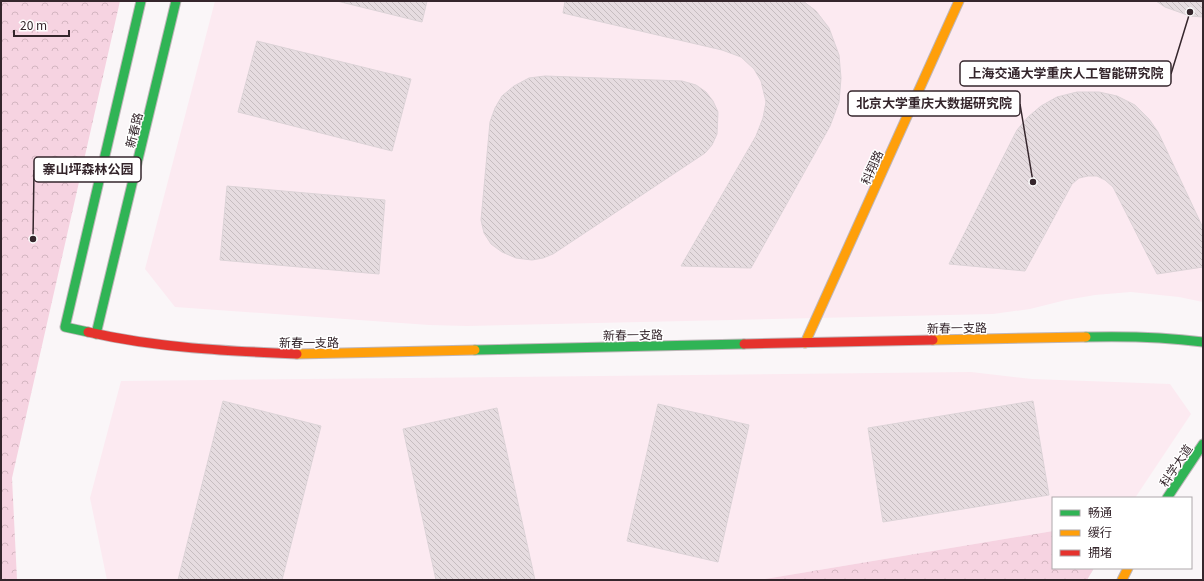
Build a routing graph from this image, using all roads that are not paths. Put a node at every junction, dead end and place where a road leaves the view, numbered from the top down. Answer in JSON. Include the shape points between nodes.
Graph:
{"nodes":[{"id":1,"x":142,"y":1,"type":"edge"},
{"id":2,"x":176,"y":1,"type":"edge"},
{"id":3,"x":959,"y":1,"type":"edge"},
{"id":4,"x":65,"y":327,"type":"joint"},
{"id":5,"x":96,"y":334,"type":"junction"},
{"id":6,"x":1203,"y":342,"type":"edge"},
{"id":7,"x":805,"y":343,"type":"junction"},
{"id":8,"x":1203,"y":444,"type":"edge"},
{"id":9,"x":1169,"y":497,"type":"edge"},
{"id":10,"x":1128,"y":569,"type":"edge"},
{"id":11,"x":1122,"y":580,"type":"edge"}],
"edges":[{"from":1,"to":4,"type":"street","name":"新春路"},
{"from":2,"to":5,"type":"street","name":"新春路"},
{"from":3,"to":7,"type":"street","name":"科翔路"},
{"from":4,"to":5,"type":"street","name":"新春一支路"},
{"from":5,"to":7,"type":"street","name":"新春一支路","via":[[152,344],[214,350],[305,354]]},
{"from":6,"to":7,"type":"street","name":"新春一支路","via":[[1121,336]]},
{"from":8,"to":9,"type":"street","name":"科学大道"},
{"from":10,"to":11,"type":"street"}]}
